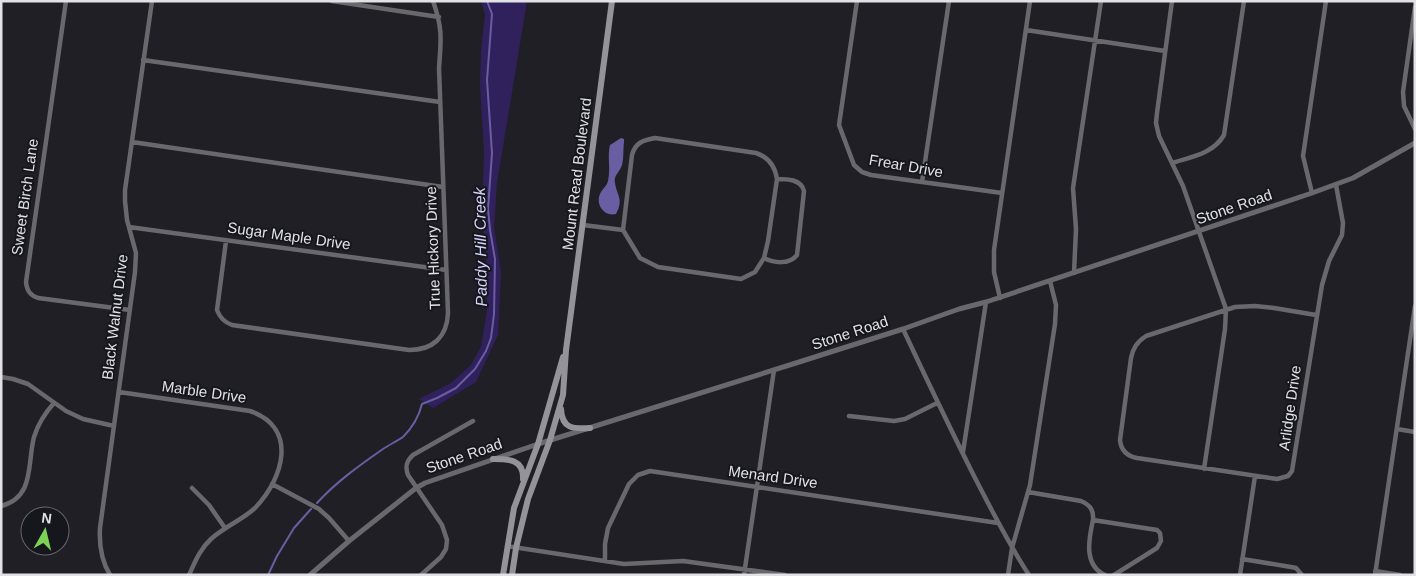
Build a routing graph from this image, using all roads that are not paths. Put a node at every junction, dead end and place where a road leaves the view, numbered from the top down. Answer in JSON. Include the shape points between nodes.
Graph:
{"nodes":[{"id":1,"x":66,"y":1,"type":"edge"},
{"id":2,"x":152,"y":1,"type":"edge"},
{"id":3,"x":332,"y":1,"type":"edge"},
{"id":4,"x":433,"y":1,"type":"edge"},
{"id":5,"x":612,"y":1,"type":"edge"},
{"id":6,"x":857,"y":1,"type":"edge"},
{"id":7,"x":948,"y":1,"type":"edge"},
{"id":8,"x":1030,"y":1,"type":"edge"},
{"id":9,"x":1101,"y":1,"type":"edge"},
{"id":10,"x":1172,"y":1,"type":"edge"},
{"id":11,"x":1244,"y":1,"type":"edge"},
{"id":12,"x":1326,"y":1,"type":"edge"},
{"id":13,"x":1415,"y":7,"type":"edge"},
{"id":14,"x":439,"y":17,"type":"junction"},
{"id":15,"x":1026,"y":30,"type":"junction"},
{"id":16,"x":1095,"y":41,"type":"junction"},
{"id":17,"x":1165,"y":51,"type":"junction"},
{"id":18,"x":143,"y":60,"type":"junction"},
{"id":19,"x":440,"y":102,"type":"junction"},
{"id":20,"x":1415,"y":129,"type":"edge"},
{"id":21,"x":132,"y":142,"type":"junction"},
{"id":22,"x":1415,"y":143,"type":"edge"},
{"id":23,"x":1172,"y":163,"type":"junction"},
{"id":24,"x":777,"y":179,"type":"junction"},
{"id":25,"x":922,"y":182,"type":"junction"},
{"id":26,"x":1336,"y":185,"type":"junction"},
{"id":27,"x":443,"y":187,"type":"junction"},
{"id":28,"x":1002,"y":193,"type":"junction"},
{"id":29,"x":1312,"y":194,"type":"junction"},
{"id":30,"x":583,"y":225,"type":"junction"},
{"id":31,"x":129,"y":227,"type":"junction"},
{"id":32,"x":623,"y":230,"type":"junction"},
{"id":33,"x":1199,"y":232,"type":"junction"},
{"id":34,"x":226,"y":241,"type":"junction"},
{"id":35,"x":764,"y":258,"type":"junction"},
{"id":36,"x":446,"y":270,"type":"junction"},
{"id":37,"x":1074,"y":273,"type":"junction"},
{"id":38,"x":1050,"y":281,"type":"junction"},
{"id":39,"x":1000,"y":298,"type":"junction"},
{"id":40,"x":986,"y":302,"type":"junction"},
{"id":41,"x":1415,"y":306,"type":"edge"},
{"id":42,"x":1226,"y":309,"type":"junction"},
{"id":43,"x":130,"y":310,"type":"junction"},
{"id":44,"x":1316,"y":315,"type":"junction"},
{"id":45,"x":903,"y":329,"type":"junction"},
{"id":46,"x":566,"y":350,"type":"junction"},
{"id":47,"x":774,"y":370,"type":"junction"},
{"id":48,"x":1,"y":377,"type":"edge"},
{"id":49,"x":119,"y":392,"type":"junction"},
{"id":50,"x":562,"y":401,"type":"junction"},
{"id":51,"x":937,"y":402,"type":"junction"},
{"id":52,"x":54,"y":403,"type":"junction"},
{"id":53,"x":849,"y":416,"type":"dead end"},
{"id":54,"x":473,"y":422,"type":"dead end"},
{"id":55,"x":114,"y":426,"type":"junction"},
{"id":56,"x":590,"y":428,"type":"junction"},
{"id":57,"x":1396,"y":429,"type":"junction"},
{"id":58,"x":1415,"y":432,"type":"edge"},
{"id":59,"x":550,"y":440,"type":"junction"},
{"id":60,"x":538,"y":444,"type":"junction"},
{"id":61,"x":963,"y":454,"type":"junction"},
{"id":62,"x":493,"y":459,"type":"junction"},
{"id":63,"x":1204,"y":469,"type":"junction"},
{"id":64,"x":1255,"y":476,"type":"junction"},
{"id":65,"x":272,"y":484,"type":"junction"},
{"id":66,"x":523,"y":485,"type":"junction"},
{"id":67,"x":757,"y":487,"type":"junction"},
{"id":68,"x":192,"y":488,"type":"dead end"},
{"id":69,"x":416,"y":488,"type":"junction"},
{"id":70,"x":1028,"y":492,"type":"junction"},
{"id":71,"x":1,"y":506,"type":"edge"},
{"id":72,"x":1093,"y":520,"type":"junction"},
{"id":73,"x":998,"y":523,"type":"junction"},
{"id":74,"x":225,"y":528,"type":"junction"},
{"id":75,"x":349,"y":541,"type":"junction"},
{"id":76,"x":507,"y":546,"type":"junction"},
{"id":77,"x":516,"y":548,"type":"junction"},
{"id":78,"x":1012,"y":548,"type":"junction"},
{"id":79,"x":1242,"y":559,"type":"junction"},
{"id":80,"x":605,"y":561,"type":"junction"},
{"id":81,"x":744,"y":569,"type":"junction"},
{"id":82,"x":1375,"y":573,"type":"edge"},
{"id":83,"x":110,"y":575,"type":"edge"},
{"id":84,"x":189,"y":575,"type":"edge"},
{"id":85,"x":310,"y":575,"type":"edge"},
{"id":86,"x":421,"y":575,"type":"edge"},
{"id":87,"x":503,"y":575,"type":"edge"},
{"id":88,"x":512,"y":575,"type":"edge"},
{"id":89,"x":744,"y":575,"type":"edge"},
{"id":90,"x":785,"y":575,"type":"edge"},
{"id":91,"x":1008,"y":575,"type":"edge"},
{"id":92,"x":1030,"y":575,"type":"edge"},
{"id":93,"x":1105,"y":575,"type":"edge"},
{"id":94,"x":1114,"y":575,"type":"edge"},
{"id":95,"x":1240,"y":575,"type":"edge"},
{"id":96,"x":1302,"y":575,"type":"edge"},
{"id":97,"x":1400,"y":575,"type":"edge"}],
"edges":[{"from":1,"to":43,"type":"street","name":"Sweet Birch Lane","via":[[26,288],[38,298]]},
{"from":2,"to":18,"type":"street","name":"Black Walnut Drive"},
{"from":3,"to":14,"type":"street"},
{"from":4,"to":14,"type":"street","name":"True Hickory Drive"},
{"from":5,"to":30,"type":"main road","name":"Mount Read Boulevard"},
{"from":6,"to":25,"type":"street","name":"Frear Drive","via":[[840,129],[852,161],[862,172]]},
{"from":7,"to":25,"type":"street"},
{"from":8,"to":15,"type":"street"},
{"from":9,"to":16,"type":"street"},
{"from":10,"to":17,"type":"street"},
{"from":11,"to":23,"type":"street","via":[[1224,135],[1208,151]]},
{"from":12,"to":29,"type":"street","via":[[1303,156]]},
{"from":13,"to":20,"type":"street","via":[[1402,92],[1404,106]]},
{"from":14,"to":19,"type":"street","name":"True Hickory Drive","via":[[442,35]]},
{"from":15,"to":16,"type":"street"},
{"from":15,"to":28,"type":"street"},
{"from":16,"to":17,"type":"street"},
{"from":16,"to":37,"type":"street","via":[[1073,188],[1076,229]]},
{"from":17,"to":23,"type":"street","via":[[1156,123]]},
{"from":18,"to":19,"type":"street"},
{"from":18,"to":21,"type":"street","name":"Black Walnut Drive"},
{"from":19,"to":27,"type":"street","name":"True Hickory Drive"},
{"from":21,"to":27,"type":"street"},
{"from":21,"to":31,"type":"street","name":"Black Walnut Drive","via":[[125,201]]},
{"from":22,"to":26,"type":"street","name":"Stone Road"},
{"from":23,"to":33,"type":"street"},
{"from":24,"to":32,"type":"street","via":[[769,160],[756,153],[646,139],[634,148],[632,155]]},
{"from":24,"to":35,"type":"street"},
{"from":24,"to":35,"type":"street","via":[[786,179],[803,187],[797,255],[790,261]]},
{"from":25,"to":28,"type":"street","name":"Frear Drive"},
{"from":26,"to":29,"type":"street","name":"Stone Road"},
{"from":26,"to":44,"type":"street","name":"Arlidge Drive","via":[[1343,229],[1326,269]]},
{"from":27,"to":36,"type":"street","name":"True Hickory Drive"},
{"from":28,"to":39,"type":"street","via":[[993,260]]},
{"from":29,"to":33,"type":"street","name":"Stone Road"},
{"from":30,"to":32,"type":"street"},
{"from":30,"to":46,"type":"main road","name":"Mount Read Boulevard"},
{"from":31,"to":34,"type":"street","name":"Sugar Maple Drive"},
{"from":31,"to":43,"type":"street","name":"Black Walnut Drive","via":[[136,262]]},
{"from":32,"to":35,"type":"street","via":[[640,258],[658,267],[741,279],[755,272]]},
{"from":33,"to":37,"type":"street","name":"Stone Road"},
{"from":33,"to":42,"type":"street"},
{"from":34,"to":36,"type":"street","name":"Sugar Maple Drive"},
{"from":34,"to":36,"type":"street","name":"True Hickory Drive","via":[[218,310],[226,322],[409,350],[432,344],[445,330],[448,313]]},
{"from":37,"to":38,"type":"street","name":"Stone Road"},
{"from":38,"to":39,"type":"street","name":"Stone Road"},
{"from":38,"to":70,"type":"street","via":[[1056,306],[1055,324]]},
{"from":39,"to":40,"type":"street","name":"Stone Road"},
{"from":40,"to":45,"type":"street","name":"Stone Road"},
{"from":40,"to":61,"type":"street"},
{"from":41,"to":57,"type":"street"},
{"from":42,"to":44,"type":"street","via":[[1255,306]]},
{"from":42,"to":63,"type":"street"},
{"from":42,"to":63,"type":"street","name":"Arlidge Drive","via":[[1146,336],[1137,343],[1131,358],[1120,440],[1122,448],[1137,458]]},
{"from":43,"to":49,"type":"street","name":"Black Walnut Drive"},
{"from":44,"to":64,"type":"street","name":"Arlidge Drive","via":[[1292,472],[1277,479]]},
{"from":45,"to":47,"type":"street","name":"Stone Road"},
{"from":45,"to":51,"type":"street"},
{"from":46,"to":50,"type":"main road","name":"Mount Read Boulevard"},
{"from":46,"to":60,"type":"main road","name":"Mount Read Boulevard"},
{"from":47,"to":56,"type":"street","name":"Stone Road"},
{"from":47,"to":67,"type":"street"},
{"from":48,"to":52,"type":"street","via":[[28,384]]},
{"from":49,"to":55,"type":"street","name":"Black Walnut Drive"},
{"from":49,"to":65,"type":"street","name":"Marble Drive","via":[[242,409],[263,416],[275,428],[282,446],[282,458]]},
{"from":50,"to":56,"type":"main road","via":[[562,416],[567,425]]},
{"from":50,"to":59,"type":"main road","name":"Mount Read Boulevard"},
{"from":51,"to":53,"type":"street","via":[[894,421]]},
{"from":51,"to":61,"type":"street"},
{"from":52,"to":55,"type":"street","via":[[83,419]]},
{"from":52,"to":71,"type":"street","via":[[36,431],[24,489],[13,502]]},
{"from":54,"to":69,"type":"street","via":[[408,460],[407,473]]},
{"from":55,"to":83,"type":"street","name":"Black Walnut Drive","via":[[99,536],[101,554]]},
{"from":56,"to":59,"type":"street","name":"Stone Road"},
{"from":57,"to":58,"type":"street"},
{"from":57,"to":82,"type":"street"},
{"from":59,"to":60,"type":"street","name":"Stone Road"},
{"from":59,"to":77,"type":"main road","name":"Mount Read Boulevard","via":[[528,499]]},
{"from":60,"to":62,"type":"street","name":"Stone Road"},
{"from":60,"to":66,"type":"main road","name":"Mount Read Boulevard"},
{"from":61,"to":73,"type":"street"},
{"from":62,"to":66,"type":"main road","via":[[507,459],[519,465],[523,471]]},
{"from":62,"to":69,"type":"street","name":"Stone Road"},
{"from":63,"to":64,"type":"street","name":"Arlidge Drive"},
{"from":64,"to":79,"type":"street"},
{"from":65,"to":74,"type":"street","name":"Marble Drive","via":[[254,508]]},
{"from":65,"to":75,"type":"street","via":[[320,509]]},
{"from":66,"to":76,"type":"main road","name":"Mount Read Boulevard","via":[[514,508]]},
{"from":67,"to":73,"type":"street","name":"Menard Drive"},
{"from":67,"to":80,"type":"street","name":"Menard Drive","via":[[650,471],[638,474],[629,484],[608,528]]},
{"from":67,"to":81,"type":"street"},
{"from":68,"to":74,"type":"street"},
{"from":69,"to":75,"type":"street","name":"Stone Road"},
{"from":69,"to":86,"type":"street","via":[[442,524],[447,540],[441,558]]},
{"from":70,"to":72,"type":"street","via":[[1086,503],[1092,510]]},
{"from":70,"to":78,"type":"street"},
{"from":72,"to":93,"type":"street","via":[[1089,552],[1094,566]]},
{"from":72,"to":94,"type":"street","via":[[1152,528],[1160,533],[1161,541],[1157,548]]},
{"from":73,"to":78,"type":"street"},
{"from":74,"to":84,"type":"street","name":"Marble Drive","via":[[203,548]]},
{"from":75,"to":85,"type":"street","name":"Stone Road"},
{"from":76,"to":77,"type":"street"},
{"from":76,"to":87,"type":"main road","name":"Mount Read Boulevard"},
{"from":77,"to":80,"type":"street"},
{"from":77,"to":88,"type":"main road","name":"Mount Read Boulevard"},
{"from":78,"to":91,"type":"street"},
{"from":78,"to":92,"type":"street"},
{"from":79,"to":95,"type":"street"},
{"from":79,"to":96,"type":"street","via":[[1296,568]]},
{"from":80,"to":81,"type":"street","via":[[624,564],[684,561]]},
{"from":81,"to":89,"type":"street"},
{"from":81,"to":90,"type":"street"},
{"from":82,"to":97,"type":"street"}]}
